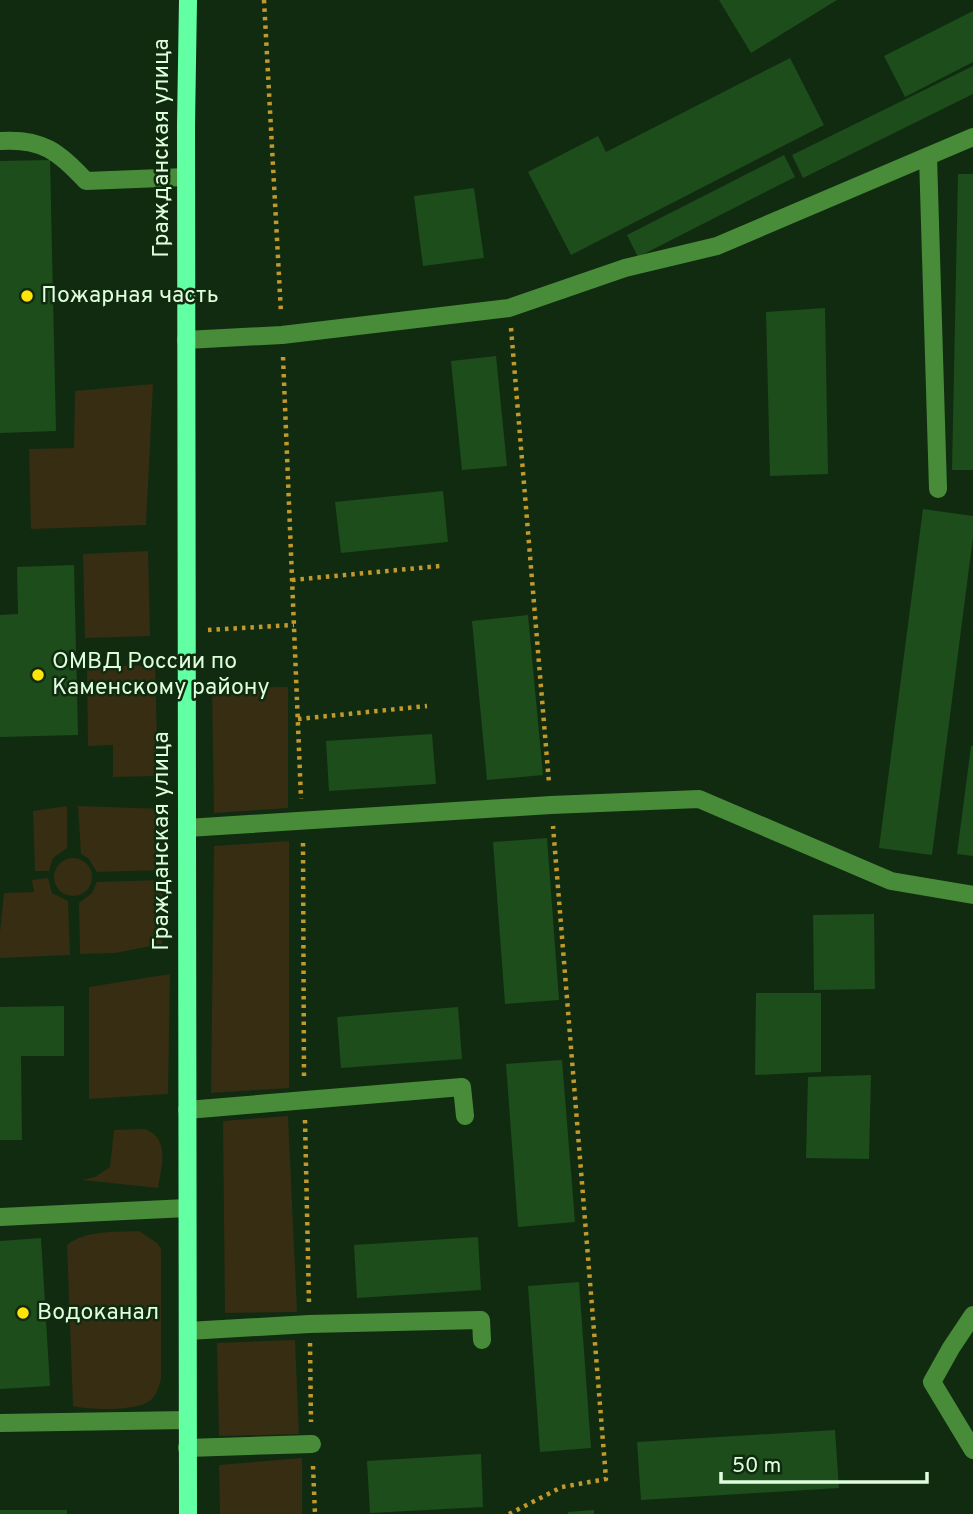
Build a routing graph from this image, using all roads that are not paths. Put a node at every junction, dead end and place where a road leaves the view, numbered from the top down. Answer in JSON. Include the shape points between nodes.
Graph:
{"nodes":[{"id":1,"x":188,"y":0,"type":"edge"},
{"id":2,"x":973,"y":136,"type":"edge"},
{"id":3,"x":0,"y":141,"type":"edge"},
{"id":4,"x":928,"y":156,"type":"junction"},
{"id":5,"x":186,"y":177,"type":"junction"},
{"id":6,"x":186,"y":340,"type":"junction"},
{"id":7,"x":938,"y":489,"type":"dead end"},
{"id":8,"x":187,"y":828,"type":"junction"},
{"id":9,"x":973,"y":895,"type":"edge"},
{"id":10,"x":187,"y":1110,"type":"junction"},
{"id":11,"x":465,"y":1116,"type":"dead end"},
{"id":12,"x":187,"y":1208,"type":"junction"},
{"id":13,"x":0,"y":1217,"type":"edge"},
{"id":14,"x":973,"y":1315,"type":"edge"},
{"id":15,"x":188,"y":1331,"type":"junction"},
{"id":16,"x":482,"y":1340,"type":"dead end"},
{"id":17,"x":187,"y":1420,"type":"junction"},
{"id":18,"x":0,"y":1423,"type":"edge"},
{"id":19,"x":312,"y":1444,"type":"road end"},
{"id":20,"x":187,"y":1448,"type":"junction"},
{"id":21,"x":973,"y":1450,"type":"edge"},
{"id":22,"x":188,"y":1514,"type":"edge"}],
"edges":[{"from":1,"to":5,"type":"main road","name":"Гражданская улица"},
{"from":2,"to":4,"type":"street"},
{"from":3,"to":5,"type":"street","via":[[37,143],[60,155],[86,181]]},
{"from":4,"to":6,"type":"street","via":[[717,246],[625,268],[509,308],[282,335]]},
{"from":4,"to":7,"type":"street"},
{"from":5,"to":6,"type":"main road","name":"Гражданская улица"},
{"from":6,"to":8,"type":"main road","name":"Гражданская улица"},
{"from":8,"to":9,"type":"street","via":[[699,799],[891,881]]},
{"from":8,"to":10,"type":"main road","name":"Гражданская улица"},
{"from":10,"to":11,"type":"street","via":[[462,1087]]},
{"from":10,"to":12,"type":"main road","name":"Гражданская улица"},
{"from":12,"to":13,"type":"street"},
{"from":12,"to":15,"type":"main road","name":"Гражданская улица"},
{"from":14,"to":21,"type":"street","via":[[932,1382]]},
{"from":15,"to":16,"type":"street","via":[[481,1320]]},
{"from":15,"to":17,"type":"main road","name":"Гражданская улица"},
{"from":17,"to":18,"type":"street"},
{"from":17,"to":20,"type":"main road","name":"Гражданская улица"},
{"from":19,"to":20,"type":"street"},
{"from":20,"to":22,"type":"main road","name":"Гражданская улица"}]}
